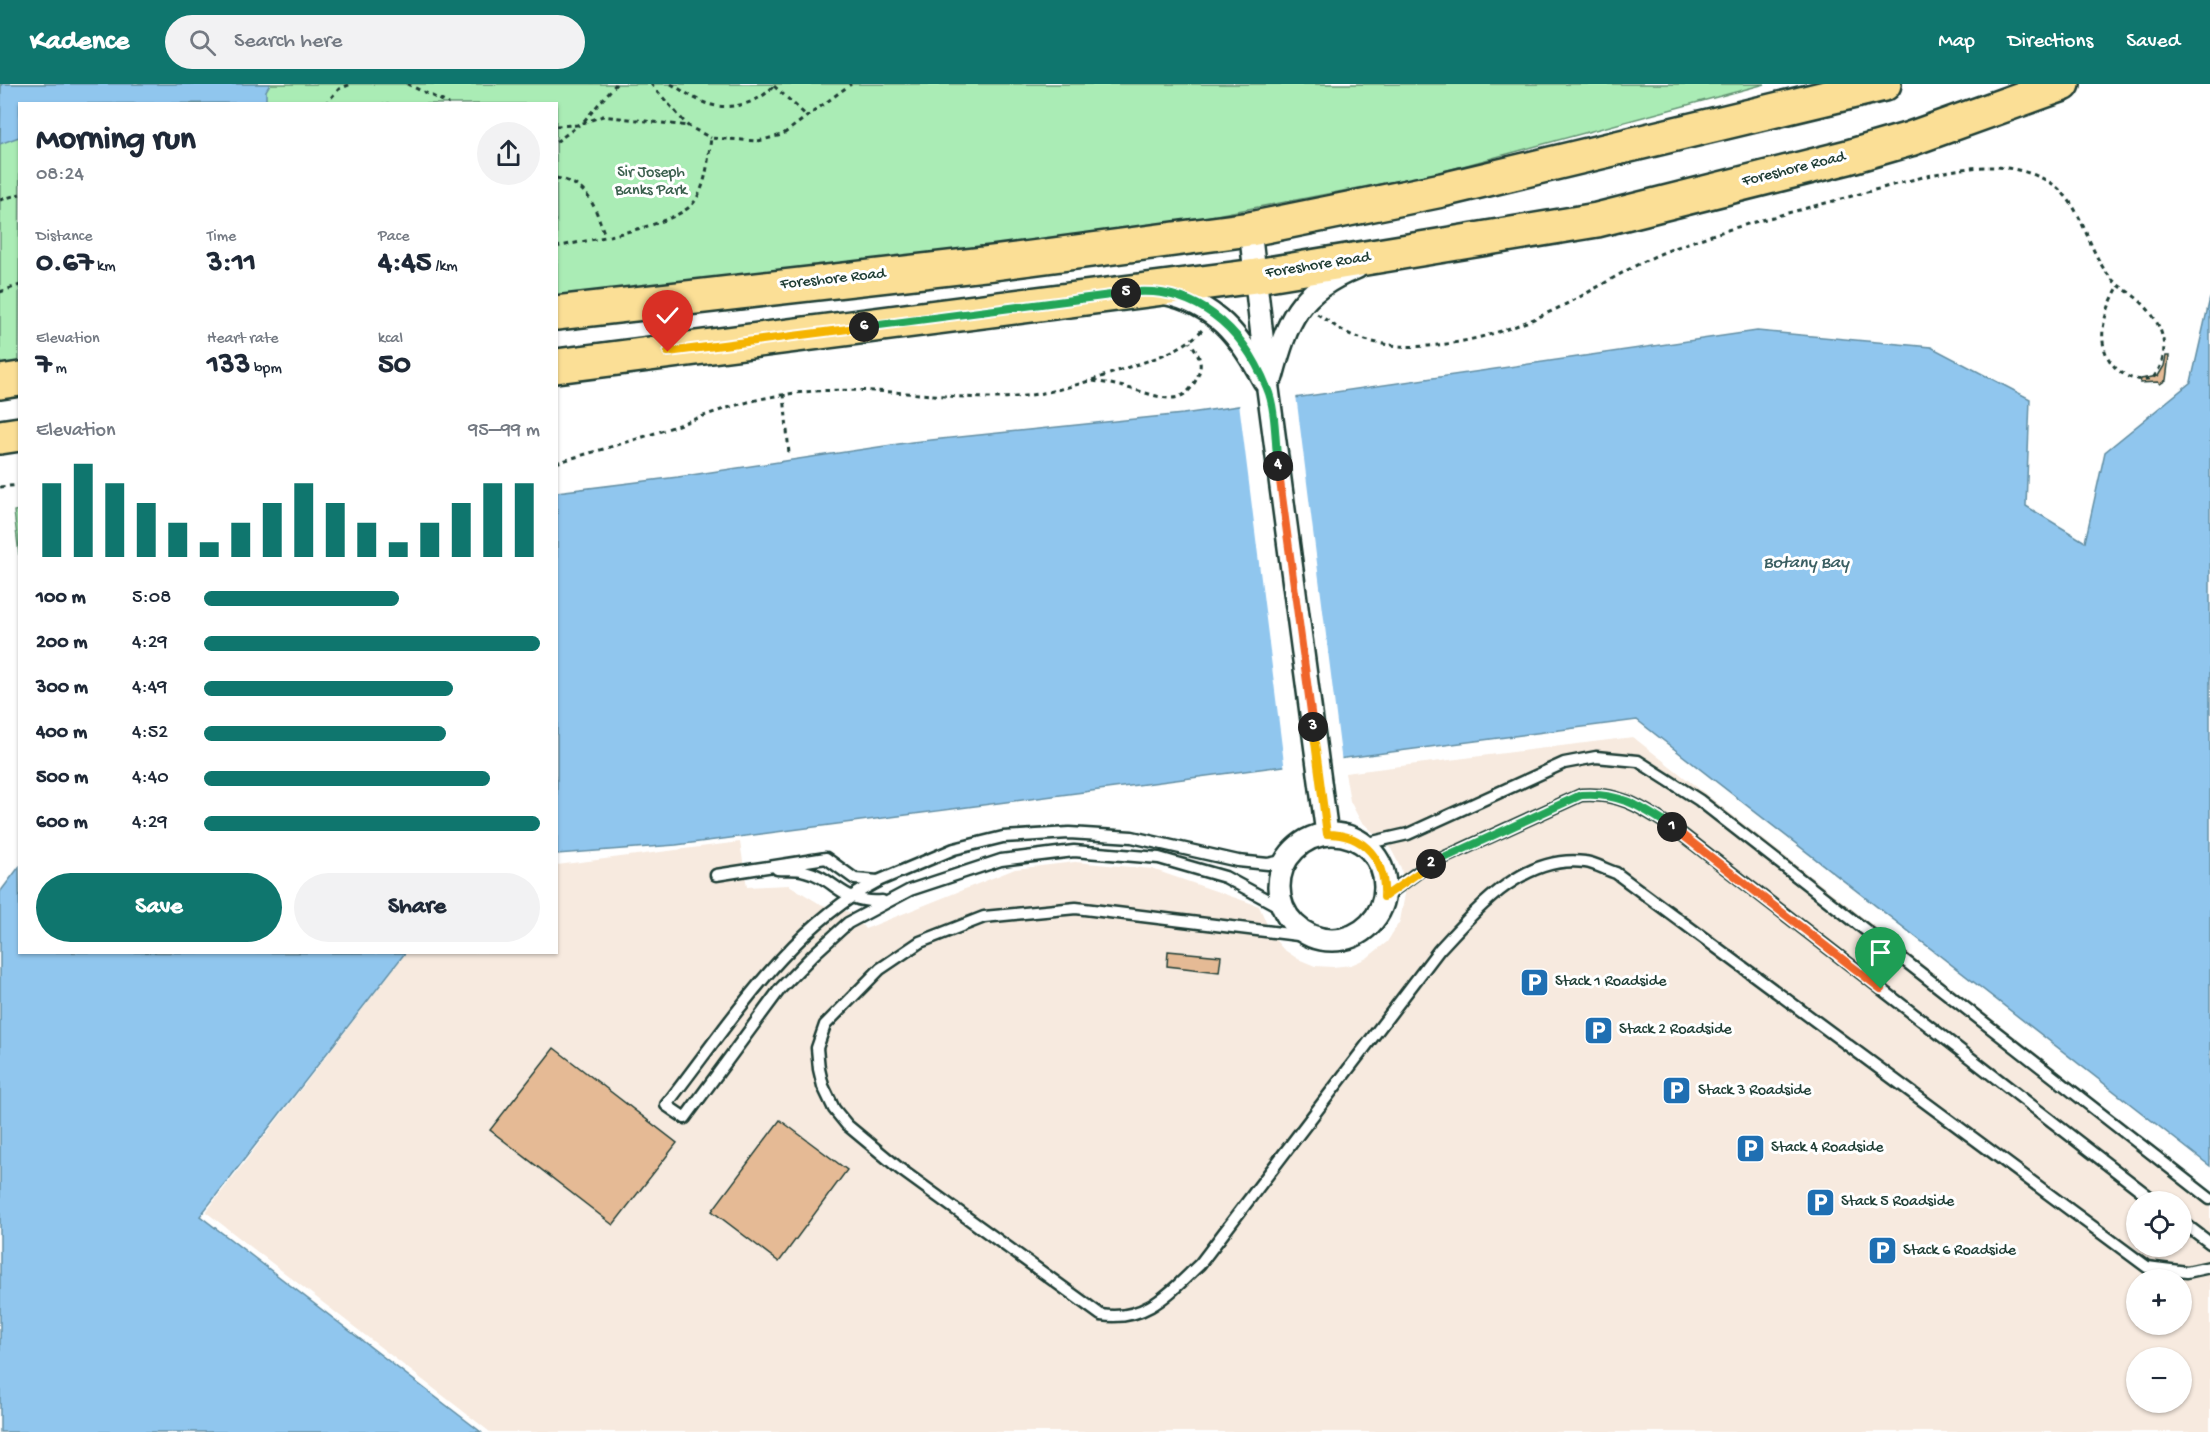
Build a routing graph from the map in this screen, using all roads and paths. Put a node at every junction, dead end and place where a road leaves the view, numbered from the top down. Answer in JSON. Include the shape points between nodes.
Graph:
{"nodes":[{"id":1,"x":351,"y":84,"type":"edge"},
{"id":2,"x":407,"y":84,"type":"edge"},
{"id":3,"x":616,"y":84,"type":"edge"},
{"id":4,"x":651,"y":84,"type":"edge"},
{"id":5,"x":671,"y":84,"type":"edge"},
{"id":6,"x":851,"y":84,"type":"edge"},
{"id":7,"x":1884,"y":84,"type":"edge"},
{"id":8,"x":2063,"y":84,"type":"edge"},
{"id":9,"x":774,"y":85,"type":"edge"},
{"id":10,"x":327,"y":102,"type":"edge"},
{"id":11,"x":445,"y":102,"type":"edge"},
{"id":12,"x":808,"y":118,"type":"junction"},
{"id":13,"x":583,"y":123,"type":"junction"},
{"id":14,"x":558,"y":126,"type":"edge"},
{"id":15,"x":688,"y":126,"type":"junction"},
{"id":16,"x":711,"y":138,"type":"junction"},
{"id":17,"x":558,"y":141,"type":"edge"},
{"id":18,"x":558,"y":178,"type":"edge"},
{"id":19,"x":18,"y":195,"type":"edge"},
{"id":20,"x":0,"y":200,"type":"edge"},
{"id":21,"x":1250,"y":229,"type":"junction"},
{"id":22,"x":605,"y":236,"type":"junction"},
{"id":23,"x":558,"y":247,"type":"edge"},
{"id":24,"x":1398,"y":253,"type":"junction"},
{"id":25,"x":1256,"y":276,"type":"junction"},
{"id":26,"x":18,"y":286,"type":"edge"},
{"id":27,"x":2118,"y":287,"type":"junction"},
{"id":28,"x":1149,"y":290,"type":"junction"},
{"id":29,"x":0,"y":292,"type":"edge"},
{"id":30,"x":558,"y":313,"type":"edge"},
{"id":31,"x":1316,"y":313,"type":"dead end"},
{"id":32,"x":558,"y":366,"type":"edge"},
{"id":33,"x":18,"y":380,"type":"edge"},
{"id":34,"x":1091,"y":381,"type":"junction"},
{"id":35,"x":0,"y":382,"type":"edge"},
{"id":36,"x":1268,"y":389,"type":"junction"},
{"id":37,"x":784,"y":394,"type":"junction"},
{"id":38,"x":18,"y":434,"type":"edge"},
{"id":39,"x":0,"y":437,"type":"edge"},
{"id":40,"x":789,"y":454,"type":"dead end"},
{"id":41,"x":558,"y":462,"type":"edge"},
{"id":42,"x":18,"y":485,"type":"edge"},
{"id":43,"x":0,"y":487,"type":"edge"},
{"id":44,"x":1327,"y":834,"type":"junction"},
{"id":45,"x":1364,"y":844,"type":"junction"},
{"id":46,"x":1287,"y":860,"type":"junction"},
{"id":47,"x":762,"y":868,"type":"junction"},
{"id":48,"x":716,"y":874,"type":"dead end"},
{"id":49,"x":878,"y":881,"type":"junction"},
{"id":50,"x":848,"y":897,"type":"junction"},
{"id":51,"x":1384,"y":897,"type":"junction"},
{"id":52,"x":886,"y":901,"type":"junction"},
{"id":53,"x":1284,"y":909,"type":"junction"},
{"id":54,"x":1322,"y":938,"type":"junction"},
{"id":55,"x":2142,"y":1191,"type":"edge"},
{"id":56,"x":2210,"y":1199,"type":"edge"},
{"id":57,"x":2192,"y":1229,"type":"edge"},
{"id":58,"x":2210,"y":1243,"type":"edge"},
{"id":59,"x":2210,"y":1267,"type":"edge"}],
"edges":[{"from":1,"to":10,"type":"path","via":[[339,89]]},
{"from":2,"to":11,"type":"path"},
{"from":3,"to":13,"type":"path"},
{"from":4,"to":15,"type":"path"},
{"from":5,"to":9,"type":"path","via":[[708,104],[739,107],[769,93]]},
{"from":6,"to":12,"type":"path"},
{"from":7,"to":21,"type":"main road","name":"Foreshore Road","via":[[1442,190]]},
{"from":8,"to":24,"type":"main road","name":"Foreshore Road","via":[[1848,157],[1597,220]]},
{"from":9,"to":12,"type":"path"},
{"from":12,"to":16,"type":"path","via":[[782,135],[758,141]]},
{"from":13,"to":14,"type":"path"},
{"from":13,"to":15,"type":"path","via":[[603,116]]},
{"from":13,"to":17,"type":"path"},
{"from":15,"to":16,"type":"path"},
{"from":16,"to":22,"type":"path","via":[[706,176],[695,201],[676,217]]},
{"from":18,"to":22,"type":"path","via":[[584,188]]},
{"from":19,"to":20,"type":"path"},
{"from":21,"to":25,"type":"street"},
{"from":21,"to":30,"type":"main road","name":"Foreshore Road"},
{"from":22,"to":23,"type":"path"},
{"from":24,"to":25,"type":"main road","name":"Foreshore Road"},
{"from":24,"to":36,"type":"street","via":[[1353,270],[1310,293],[1288,328]]},
{"from":25,"to":28,"type":"main road","name":"Foreshore Road"},
{"from":25,"to":36,"type":"street"},
{"from":26,"to":29,"type":"path"},
{"from":27,"to":27,"type":"path","via":[[2140,300],[2160,327],[2162,367],[2153,378],[2137,381],[2125,376],[2105,354],[2102,330],[2107,307]]},
{"from":27,"to":31,"type":"path","via":[[2092,250],[2073,206],[2051,184],[2020,170],[1986,166],[1784,214],[1666,252],[1502,332],[1454,343],[1401,347],[1348,333]]},
{"from":28,"to":32,"type":"main road","name":"Foreshore Road"},
{"from":28,"to":36,"type":"street","via":[[1185,298],[1219,318],[1251,358]]},
{"from":33,"to":35,"type":"main road"},
{"from":34,"to":34,"type":"path","via":[[1190,342],[1202,366],[1184,397],[1169,400]]},
{"from":34,"to":37,"type":"path","via":[[1047,393],[992,398],[853,390]]},
{"from":36,"to":44,"type":"street"},
{"from":37,"to":40,"type":"path"},
{"from":37,"to":41,"type":"path","via":[[742,402]]},
{"from":38,"to":39,"type":"main road"},
{"from":42,"to":43,"type":"path"},
{"from":44,"to":45,"type":"street","via":[[1346,836]]},
{"from":44,"to":46,"type":"street","via":[[1311,838]]},
{"from":45,"to":51,"type":"street","via":[[1382,868]]},
{"from":45,"to":56,"type":"lane","via":[[1408,834],[1564,763],[1596,757],[1638,761],[1699,801]]},
{"from":46,"to":49,"type":"lane","via":[[1268,864],[1238,861],[1132,837],[1069,833],[1003,837],[954,849]]},
{"from":46,"to":53,"type":"street","via":[[1281,876]]},
{"from":47,"to":48,"type":"lane"},
{"from":47,"to":49,"type":"lane","via":[[826,858],[855,879]]},
{"from":47,"to":50,"type":"lane","via":[[804,870]]},
{"from":49,"to":50,"type":"lane"},
{"from":50,"to":52,"type":"lane"},
{"from":50,"to":52,"type":"lane","via":[[798,940],[666,1105],[685,1118],[780,989],[848,924]]},
{"from":51,"to":54,"type":"street","via":[[1378,913],[1354,935]]},
{"from":51,"to":55,"type":"lane","via":[[1428,866],[1581,795],[1621,798],[1675,829]]},
{"from":52,"to":53,"type":"lane","via":[[1001,860],[1074,851],[1159,858],[1225,877]]},
{"from":53,"to":54,"type":"street","via":[[1300,928]]},
{"from":54,"to":59,"type":"lane","via":[[1076,908],[984,917],[920,942],[880,969],[842,1005],[825,1025],[817,1048],[823,1086],[847,1125],[900,1169],[1101,1315],[1122,1318],[1144,1311],[1200,1264],[1439,950],[1476,910],[1525,872],[1585,862],[1616,873],[2147,1267],[2187,1272]]},
{"from":57,"to":58,"type":"lane"}]}
